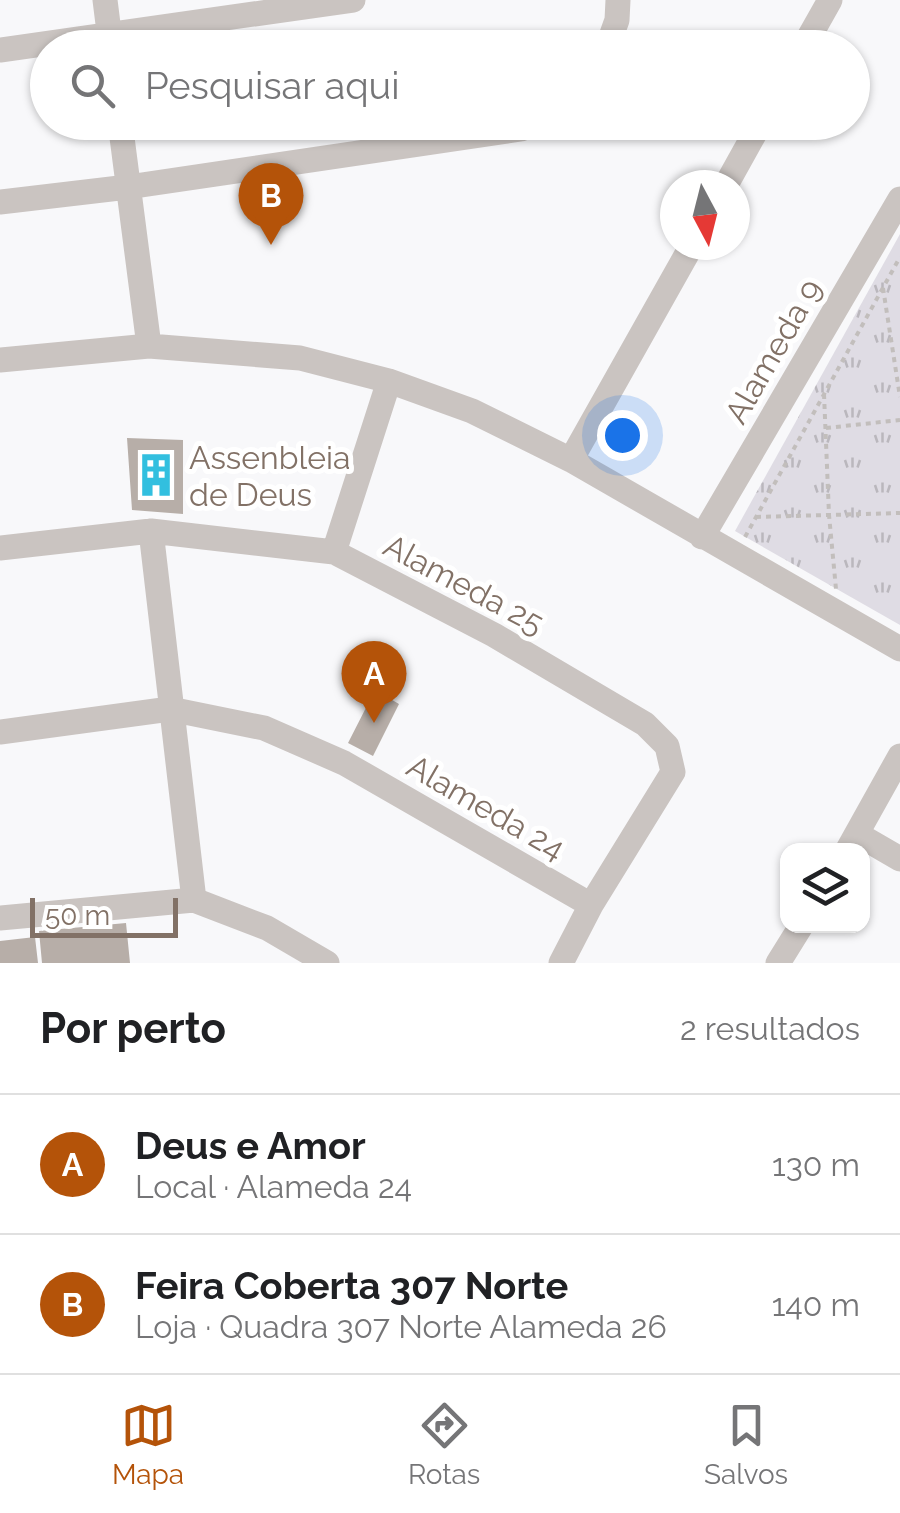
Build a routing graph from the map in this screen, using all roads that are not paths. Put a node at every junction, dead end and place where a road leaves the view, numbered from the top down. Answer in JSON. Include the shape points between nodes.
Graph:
{"nodes":[{"id":1,"x":105,"y":0,"type":"edge"},
{"id":2,"x":354,"y":0,"type":"edge"},
{"id":3,"x":618,"y":0,"type":"edge"},
{"id":4,"x":830,"y":0,"type":"edge"},
{"id":5,"x":109,"y":30,"type":"edge"},
{"id":6,"x":180,"y":30,"type":"edge"},
{"id":7,"x":613,"y":30,"type":"edge"},
{"id":8,"x":813,"y":30,"type":"edge"},
{"id":9,"x":30,"y":48,"type":"edge"},
{"id":10,"x":0,"y":50,"type":"edge"},
{"id":11,"x":122,"y":140,"type":"edge"},
{"id":12,"x":446,"y":140,"type":"edge"},
{"id":13,"x":751,"y":140,"type":"edge"},
{"id":14,"x":734,"y":170,"type":"edge"},
{"id":15,"x":128,"y":187,"type":"junction"},
{"id":16,"x":900,"y":198,"type":"edge"},
{"id":17,"x":0,"y":202,"type":"edge"},
{"id":18,"x":684,"y":260,"type":"edge"},
{"id":19,"x":149,"y":346,"type":"junction"},
{"id":20,"x":0,"y":360,"type":"edge"},
{"id":21,"x":390,"y":381,"type":"junction"},
{"id":22,"x":571,"y":460,"type":"junction"},
{"id":23,"x":151,"y":531,"type":"junction"},
{"id":24,"x":702,"y":536,"type":"junction"},
{"id":25,"x":0,"y":548,"type":"edge"},
{"id":26,"x":334,"y":552,"type":"junction"},
{"id":27,"x":900,"y":649,"type":"edge"},
{"id":28,"x":170,"y":709,"type":"junction"},
{"id":29,"x":0,"y":732,"type":"edge"},
{"id":30,"x":900,"y":756,"type":"edge"},
{"id":31,"x":852,"y":842,"type":"edge"},
{"id":32,"x":900,"y":859,"type":"edge"},
{"id":33,"x":194,"y":900,"type":"junction"},
{"id":34,"x":592,"y":905,"type":"junction"},
{"id":35,"x":0,"y":918,"type":"edge"},
{"id":36,"x":797,"y":933,"type":"edge"},
{"id":37,"x":327,"y":963,"type":"edge"},
{"id":38,"x":562,"y":963,"type":"edge"},
{"id":39,"x":778,"y":963,"type":"edge"}],
"edges":[{"from":1,"to":5,"type":"street"},
{"from":2,"to":6,"type":"street"},
{"from":3,"to":7,"type":"street"},
{"from":4,"to":8,"type":"street"},
{"from":9,"to":10,"type":"street"},
{"from":11,"to":15,"type":"street"},
{"from":12,"to":15,"type":"street"},
{"from":13,"to":14,"type":"street"},
{"from":15,"to":17,"type":"street"},
{"from":15,"to":19,"type":"street"},
{"from":16,"to":24,"type":"street","name":"Alameda 9"},
{"from":18,"to":22,"type":"street"},
{"from":19,"to":20,"type":"street"},
{"from":19,"to":21,"type":"street","via":[[300,358]]},
{"from":21,"to":22,"type":"street","via":[[472,410]]},
{"from":21,"to":26,"type":"street"},
{"from":22,"to":24,"type":"street"},
{"from":23,"to":25,"type":"street","name":"Alameda 25"},
{"from":23,"to":26,"type":"street","name":"Alameda 25"},
{"from":23,"to":28,"type":"street"},
{"from":24,"to":27,"type":"street"},
{"from":26,"to":34,"type":"street","name":"Alameda 25","via":[[494,635],[644,724],[666,746],[672,772]]},
{"from":28,"to":29,"type":"street","name":"Alameda 24"},
{"from":28,"to":33,"type":"street"},
{"from":28,"to":34,"type":"street","name":"Alameda 24","via":[[264,728],[344,763]]},
{"from":30,"to":31,"type":"street"},
{"from":31,"to":32,"type":"street"},
{"from":33,"to":35,"type":"street"},
{"from":33,"to":37,"type":"street","via":[[267,928]]},
{"from":34,"to":38,"type":"street"},
{"from":36,"to":39,"type":"street"}]}
